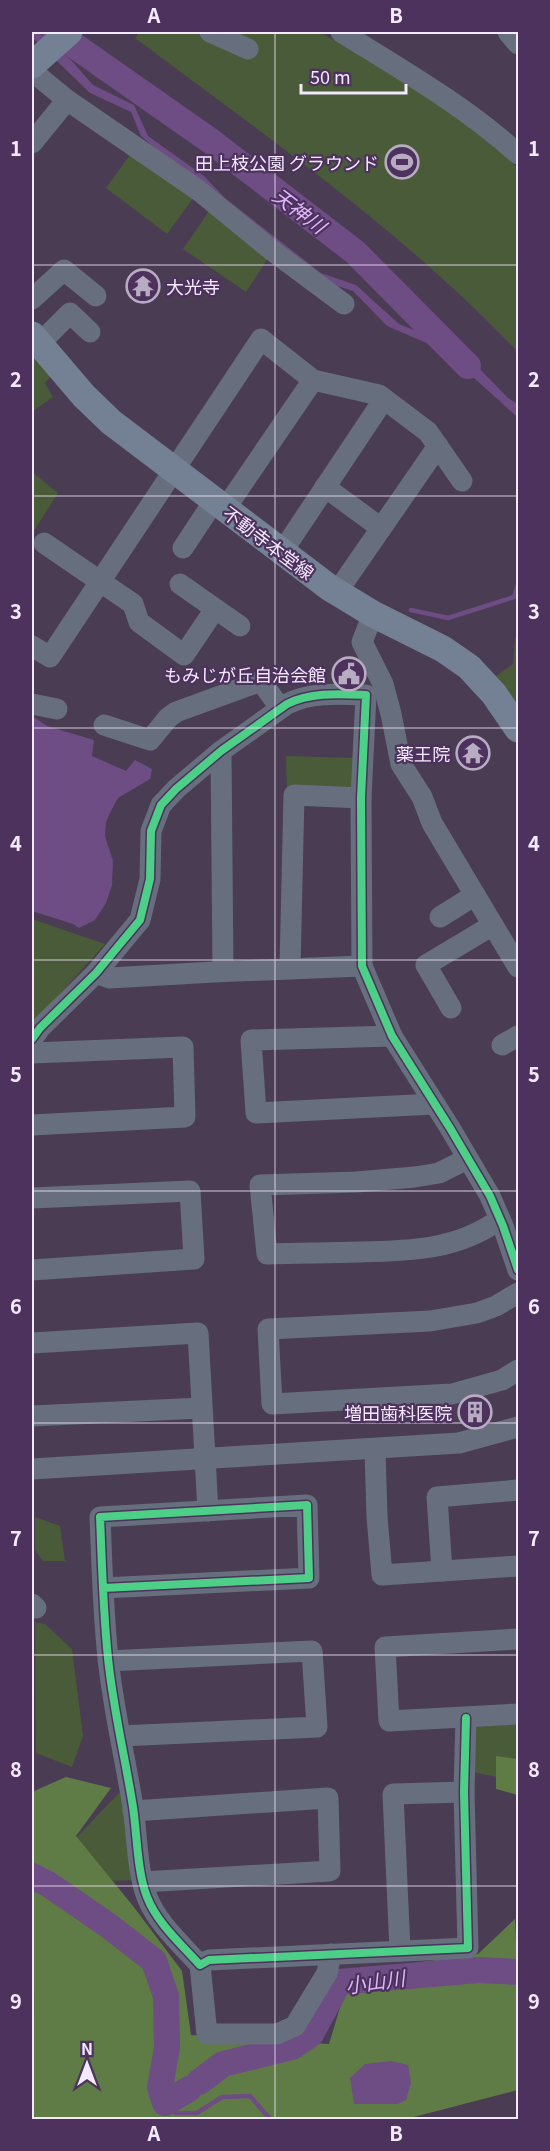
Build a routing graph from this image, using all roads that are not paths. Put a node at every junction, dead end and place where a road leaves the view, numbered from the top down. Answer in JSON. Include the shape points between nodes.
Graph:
{"nodes":[{"id":1,"x":69,"y":32,"type":"edge"},
{"id":2,"x":210,"y":32,"type":"edge"},
{"id":3,"x":340,"y":32,"type":"edge"},
{"id":4,"x":508,"y":32,"type":"edge"},
{"id":5,"x":519,"y":44,"type":"edge"},
{"id":6,"x":248,"y":49,"type":"dead end"},
{"id":7,"x":32,"y":65,"type":"edge"},
{"id":8,"x":32,"y":70,"type":"edge"},
{"id":9,"x":67,"y":100,"type":"junction"},
{"id":10,"x":32,"y":143,"type":"edge"},
{"id":11,"x":519,"y":154,"type":"edge"},
{"id":12,"x":96,"y":296,"type":"dead end"},
{"id":13,"x":32,"y":299,"type":"edge"},
{"id":14,"x":344,"y":304,"type":"dead end"},
{"id":15,"x":90,"y":332,"type":"dead end"},
{"id":16,"x":35,"y":339,"type":"edge"},
{"id":17,"x":313,"y":380,"type":"junction"},
{"id":18,"x":384,"y":399,"type":"junction"},
{"id":19,"x":438,"y":446,"type":"junction"},
{"id":20,"x":173,"y":470,"type":"junction"},
{"id":21,"x":462,"y":482,"type":"dead end"},
{"id":22,"x":325,"y":487,"type":"junction"},
{"id":23,"x":220,"y":505,"type":"junction"},
{"id":24,"x":381,"y":528,"type":"junction"},
{"id":25,"x":44,"y":543,"type":"dead end"},
{"id":26,"x":183,"y":548,"type":"dead end"},
{"id":27,"x":282,"y":552,"type":"junction"},
{"id":28,"x":100,"y":583,"type":"junction"},
{"id":29,"x":180,"y":584,"type":"dead end"},
{"id":30,"x":337,"y":592,"type":"junction"},
{"id":31,"x":215,"y":609,"type":"junction"},
{"id":32,"x":373,"y":614,"type":"junction"},
{"id":33,"x":240,"y":626,"type":"dead end"},
{"id":34,"x":32,"y":646,"type":"edge"},
{"id":35,"x":32,"y":704,"type":"edge"},
{"id":36,"x":280,"y":708,"type":"junction"},
{"id":37,"x":57,"y":709,"type":"dead end"},
{"id":38,"x":104,"y":725,"type":"dead end"},
{"id":39,"x":519,"y":729,"type":"edge"},
{"id":40,"x":221,"y":751,"type":"junction"},
{"id":41,"x":361,"y":798,"type":"junction"},
{"id":42,"x":476,"y":895,"type":"junction"},
{"id":43,"x":440,"y":917,"type":"dead end"},
{"id":44,"x":493,"y":925,"type":"junction"},
{"id":45,"x":362,"y":966,"type":"junction"},
{"id":46,"x":519,"y":967,"type":"edge"},
{"id":47,"x":290,"y":968,"type":"junction"},
{"id":48,"x":223,"y":971,"type":"junction"},
{"id":49,"x":96,"y":974,"type":"junction"},
{"id":50,"x":451,"y":1008,"type":"dead end"},
{"id":51,"x":392,"y":1036,"type":"junction"},
{"id":52,"x":32,"y":1039,"type":"edge"},
{"id":53,"x":32,"y":1053,"type":"edge"},
{"id":54,"x":434,"y":1104,"type":"junction"},
{"id":55,"x":32,"y":1125,"type":"edge"},
{"id":56,"x":467,"y":1159,"type":"junction"},
{"id":57,"x":32,"y":1198,"type":"edge"},
{"id":58,"x":500,"y":1219,"type":"junction"},
{"id":59,"x":32,"y":1269,"type":"edge"},
{"id":60,"x":519,"y":1270,"type":"edge"},
{"id":61,"x":519,"y":1293,"type":"edge"},
{"id":62,"x":32,"y":1343,"type":"edge"},
{"id":63,"x":519,"y":1370,"type":"edge"},
{"id":64,"x":201,"y":1408,"type":"junction"},
{"id":65,"x":32,"y":1416,"type":"edge"},
{"id":66,"x":519,"y":1427,"type":"edge"},
{"id":67,"x":375,"y":1450,"type":"junction"},
{"id":68,"x":205,"y":1460,"type":"junction"},
{"id":69,"x":32,"y":1469,"type":"edge"},
{"id":70,"x":519,"y":1490,"type":"edge"},
{"id":71,"x":208,"y":1511,"type":"junction"},
{"id":72,"x":519,"y":1566,"type":"edge"},
{"id":73,"x":442,"y":1571,"type":"junction"},
{"id":74,"x":103,"y":1588,"type":"junction"},
{"id":75,"x":519,"y":1640,"type":"edge"},
{"id":76,"x":108,"y":1661,"type":"junction"},
{"id":77,"x":519,"y":1714,"type":"edge"},
{"id":78,"x":466,"y":1718,"type":"junction"},
{"id":79,"x":121,"y":1736,"type":"junction"},
{"id":80,"x":465,"y":1792,"type":"junction"},
{"id":81,"x":134,"y":1811,"type":"junction"},
{"id":82,"x":143,"y":1882,"type":"junction"},
{"id":83,"x":400,"y":1951,"type":"junction"},
{"id":84,"x":331,"y":1954,"type":"junction"},
{"id":85,"x":200,"y":1965,"type":"junction"}],
"edges":[{"from":1,"to":7,"type":"main road"},
{"from":2,"to":6,"type":"street"},
{"from":3,"to":11,"type":"street","via":[[435,90]]},
{"from":4,"to":5,"type":"street"},
{"from":8,"to":9,"type":"street"},
{"from":9,"to":10,"type":"street"},
{"from":9,"to":14,"type":"street","via":[[198,190]]},
{"from":12,"to":13,"type":"street","via":[[64,270]]},
{"from":15,"to":16,"type":"street","via":[[70,313]]},
{"from":16,"to":20,"type":"main road","name":"不動寺本堂線","via":[[111,422]]},
{"from":17,"to":18,"type":"street"},
{"from":17,"to":20,"type":"street","via":[[261,339]]},
{"from":17,"to":23,"type":"street"},
{"from":18,"to":19,"type":"street","via":[[428,432]]},
{"from":18,"to":22,"type":"street"},
{"from":19,"to":21,"type":"street"},
{"from":19,"to":24,"type":"street"},
{"from":20,"to":23,"type":"main road","name":"不動寺本堂線"},
{"from":20,"to":28,"type":"street"},
{"from":22,"to":24,"type":"street"},
{"from":22,"to":27,"type":"street"},
{"from":23,"to":26,"type":"street"},
{"from":23,"to":27,"type":"main road","name":"不動寺本堂線"},
{"from":24,"to":30,"type":"street"},
{"from":25,"to":28,"type":"street"},
{"from":27,"to":30,"type":"main road","name":"不動寺本堂線"},
{"from":28,"to":31,"type":"street","via":[[133,604],[139,622],[184,655]]},
{"from":28,"to":34,"type":"street","via":[[50,657]]},
{"from":29,"to":31,"type":"street"},
{"from":30,"to":32,"type":"main road","name":"不動寺本堂線"},
{"from":31,"to":33,"type":"street"},
{"from":32,"to":39,"type":"main road","name":"不動寺本堂線","via":[[443,649],[469,667]]},
{"from":32,"to":42,"type":"street","via":[[362,642],[383,684],[401,764]]},
{"from":35,"to":37,"type":"street"},
{"from":36,"to":38,"type":"street","via":[[261,681],[176,712],[150,740]]},
{"from":36,"to":40,"type":"street"},
{"from":36,"to":41,"type":"street","via":[[295,700],[325,694],[366,695]]},
{"from":40,"to":48,"type":"street"},
{"from":40,"to":49,"type":"street","via":[[161,805],[151,831],[150,879],[140,920]]},
{"from":41,"to":45,"type":"street"},
{"from":41,"to":47,"type":"street","via":[[294,795]]},
{"from":42,"to":43,"type":"street"},
{"from":42,"to":44,"type":"street"},
{"from":44,"to":46,"type":"street"},
{"from":44,"to":50,"type":"street","via":[[426,965]]},
{"from":45,"to":47,"type":"street"},
{"from":45,"to":51,"type":"street"},
{"from":47,"to":48,"type":"street"},
{"from":48,"to":49,"type":"street","via":[[110,978]]},
{"from":49,"to":52,"type":"street"},
{"from":51,"to":54,"type":"street"},
{"from":51,"to":54,"type":"street","via":[[251,1040],[256,1113]]},
{"from":53,"to":55,"type":"street","via":[[183,1047],[185,1117]]},
{"from":54,"to":56,"type":"street"},
{"from":56,"to":58,"type":"street"},
{"from":56,"to":58,"type":"street","via":[[439,1173],[415,1177],[260,1185],[267,1254],[439,1247],[476,1234]]},
{"from":57,"to":59,"type":"street","via":[[190,1191],[195,1259]]},
{"from":58,"to":60,"type":"street"},
{"from":61,"to":63,"type":"street","via":[[477,1313],[430,1321],[268,1329],[272,1404],[452,1394],[502,1380]]},
{"from":62,"to":64,"type":"street","via":[[198,1333]]},
{"from":64,"to":65,"type":"street"},
{"from":64,"to":68,"type":"street"},
{"from":66,"to":67,"type":"street","via":[[459,1443]]},
{"from":67,"to":68,"type":"street"},
{"from":67,"to":73,"type":"street","via":[[382,1575]]},
{"from":68,"to":69,"type":"street"},
{"from":68,"to":71,"type":"street"},
{"from":70,"to":73,"type":"street","via":[[437,1497]]},
{"from":71,"to":74,"type":"street","via":[[100,1517]]},
{"from":71,"to":74,"type":"street","via":[[307,1505],[309,1578]]},
{"from":72,"to":73,"type":"street"},
{"from":74,"to":76,"type":"street"},
{"from":75,"to":78,"type":"street","via":[[385,1647],[389,1721]]},
{"from":76,"to":79,"type":"street"},
{"from":76,"to":79,"type":"street","via":[[312,1651],[317,1727]]},
{"from":77,"to":78,"type":"street"},
{"from":78,"to":80,"type":"street"},
{"from":79,"to":81,"type":"street"},
{"from":80,"to":83,"type":"street","via":[[468,1948]]},
{"from":80,"to":83,"type":"street","via":[[393,1794]]},
{"from":81,"to":82,"type":"street"},
{"from":81,"to":82,"type":"street","via":[[328,1798],[330,1871]]},
{"from":82,"to":85,"type":"street","via":[[153,1909]]},
{"from":83,"to":84,"type":"street"},
{"from":84,"to":85,"type":"street","via":[[209,1960]]},
{"from":84,"to":85,"type":"street","via":[[327,1973],[295,2026],[278,2034],[207,2034]]}]}
